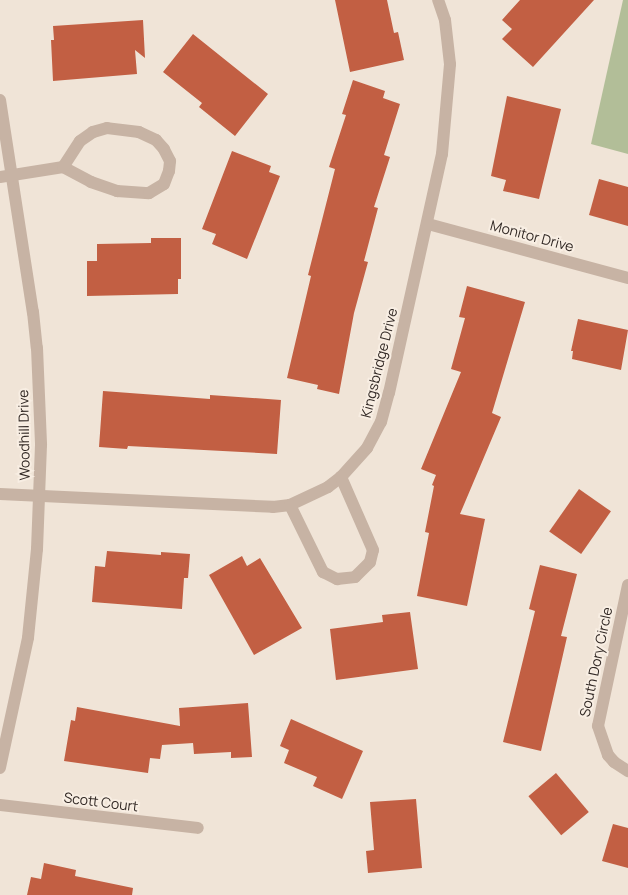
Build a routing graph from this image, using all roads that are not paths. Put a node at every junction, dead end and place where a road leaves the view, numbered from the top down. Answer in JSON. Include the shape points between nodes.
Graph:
{"nodes":[{"id":1,"x":438,"y":0,"type":"edge"},
{"id":2,"x":0,"y":100,"type":"edge"},
{"id":3,"x":63,"y":167,"type":"junction"},
{"id":4,"x":14,"y":176,"type":"junction"},
{"id":5,"x":0,"y":177,"type":"edge"},
{"id":6,"x":428,"y":224,"type":"junction"},
{"id":7,"x":628,"y":278,"type":"edge"},
{"id":8,"x":342,"y":477,"type":"junction"},
{"id":9,"x":0,"y":494,"type":"edge"},
{"id":10,"x":39,"y":497,"type":"junction"},
{"id":11,"x":290,"y":505,"type":"junction"},
{"id":12,"x":628,"y":584,"type":"edge"},
{"id":13,"x":0,"y":768,"type":"edge"},
{"id":14,"x":628,"y":771,"type":"edge"},
{"id":15,"x":0,"y":805,"type":"edge"},
{"id":16,"x":198,"y":828,"type":"dead end"}],
"edges":[{"from":1,"to":6,"type":"street","name":"Kingsbridge Drive","via":[[444,20],[450,78],[442,154]]},
{"from":2,"to":4,"type":"street","name":"Woodhill Drive"},
{"from":3,"to":3,"type":"street","via":[[117,191],[149,193],[164,184],[170,161],[156,140],[139,132],[107,128],[80,141]]},
{"from":3,"to":4,"type":"street"},
{"from":4,"to":5,"type":"street"},
{"from":4,"to":10,"type":"street","name":"Woodhill Drive","via":[[37,348],[41,445]]},
{"from":6,"to":7,"type":"street","name":"Monitor Drive"},
{"from":6,"to":8,"type":"street","name":"Kingsbridge Drive","via":[[381,422],[367,448]]},
{"from":8,"to":11,"type":"street","name":"Kingsbridge Drive"},
{"from":8,"to":11,"type":"street","via":[[373,550],[370,562],[355,577],[337,579],[322,572]]},
{"from":9,"to":10,"type":"street","name":"Kingsbridge Drive"},
{"from":10,"to":11,"type":"street","name":"Kingsbridge Drive"},
{"from":10,"to":13,"type":"street","name":"Woodhill Drive","via":[[28,638]]},
{"from":12,"to":14,"type":"street","name":"South Dory Circle","via":[[598,726],[603,746],[614,762]]},
{"from":15,"to":16,"type":"street","name":"Scott Court"}]}
